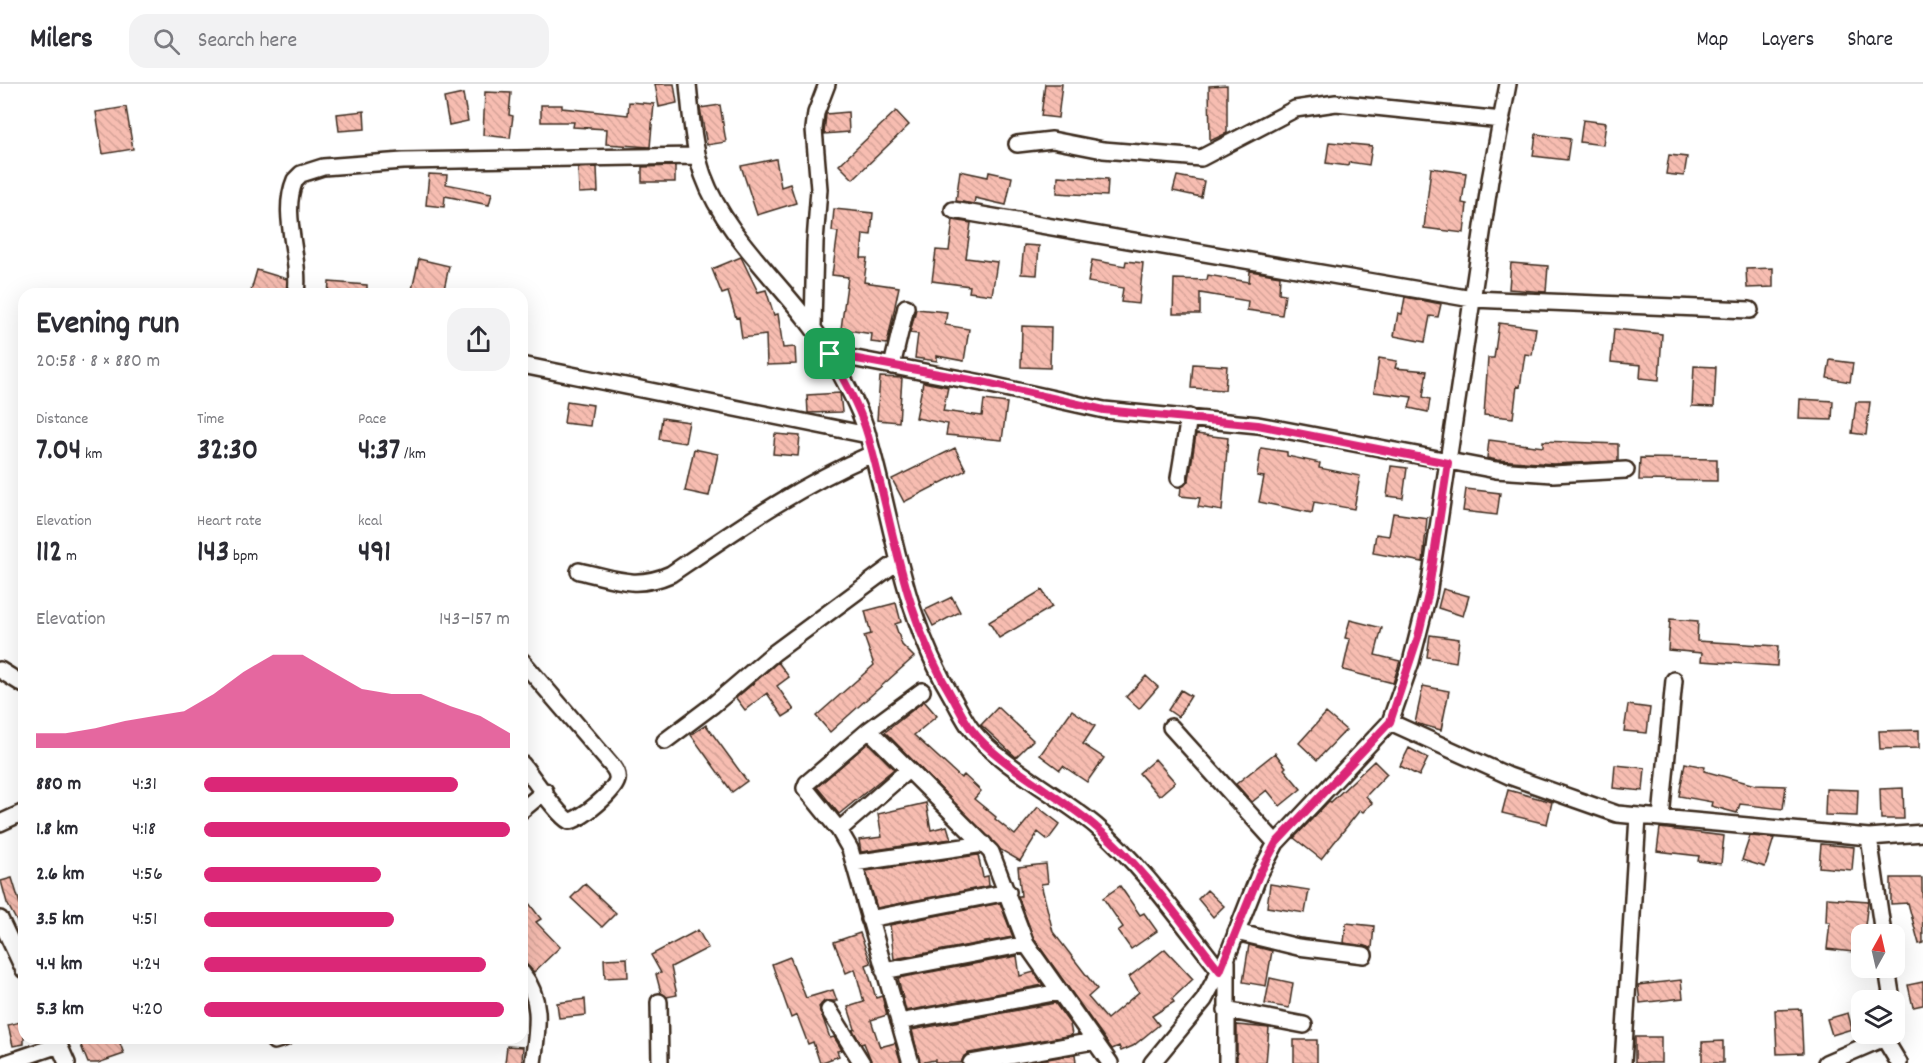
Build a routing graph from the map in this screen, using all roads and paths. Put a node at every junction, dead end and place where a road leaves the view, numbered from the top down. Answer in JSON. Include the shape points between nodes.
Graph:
{"nodes":[{"id":1,"x":687,"y":84,"type":"edge"},
{"id":2,"x":827,"y":84,"type":"edge"},
{"id":3,"x":1508,"y":84,"type":"edge"},
{"id":4,"x":1502,"y":120,"type":"junction"},
{"id":5,"x":1017,"y":144,"type":"dead end"},
{"id":6,"x":697,"y":156,"type":"junction"},
{"id":7,"x":953,"y":210,"type":"dead end"},
{"id":8,"x":296,"y":288,"type":"edge"},
{"id":9,"x":1472,"y":299,"type":"junction"},
{"id":10,"x":906,"y":307,"type":"dead end"},
{"id":11,"x":1750,"y":310,"type":"dead end"},
{"id":12,"x":813,"y":326,"type":"junction"},
{"id":13,"x":830,"y":354,"type":"junction"},
{"id":14,"x":528,"y":366,"type":"edge"},
{"id":15,"x":892,"y":366,"type":"junction"},
{"id":16,"x":1189,"y":417,"type":"junction"},
{"id":17,"x":868,"y":435,"type":"junction"},
{"id":18,"x":872,"y":454,"type":"junction"},
{"id":19,"x":1448,"y":463,"type":"junction"},
{"id":20,"x":1626,"y":470,"type":"dead end"},
{"id":21,"x":1179,"y":478,"type":"dead end"},
{"id":22,"x":897,"y":562,"type":"junction"},
{"id":23,"x":579,"y":572,"type":"dead end"},
{"id":24,"x":528,"y":668,"type":"edge"},
{"id":25,"x":0,"y":670,"type":"edge"},
{"id":26,"x":1674,"y":680,"type":"dead end"},
{"id":27,"x":18,"y":681,"type":"edge"},
{"id":28,"x":922,"y":691,"type":"dead end"},
{"id":29,"x":1390,"y":722,"type":"junction"},
{"id":30,"x":1170,"y":727,"type":"dead end"},
{"id":31,"x":869,"y":730,"type":"junction"},
{"id":32,"x":665,"y":741,"type":"dead end"},
{"id":33,"x":908,"y":770,"type":"junction"},
{"id":34,"x":528,"y":771,"type":"edge"},
{"id":35,"x":545,"y":791,"type":"junction"},
{"id":36,"x":528,"y":805,"type":"edge"},
{"id":37,"x":18,"y":815,"type":"edge"},
{"id":38,"x":1638,"y":816,"type":"junction"},
{"id":39,"x":1661,"y":818,"type":"junction"},
{"id":40,"x":0,"y":823,"type":"edge"},
{"id":41,"x":839,"y":830,"type":"junction"},
{"id":42,"x":1923,"y":833,"type":"edge"},
{"id":43,"x":1869,"y":837,"type":"junction"},
{"id":44,"x":1276,"y":843,"type":"junction"},
{"id":45,"x":984,"y":844,"type":"junction"},
{"id":46,"x":854,"y":863,"type":"junction"},
{"id":47,"x":1008,"y":892,"type":"junction"},
{"id":48,"x":0,"y":919,"type":"edge"},
{"id":49,"x":869,"y":919,"type":"junction"},
{"id":50,"x":1881,"y":924,"type":"edge"},
{"id":51,"x":1236,"y":932,"type":"junction"},
{"id":52,"x":1026,"y":944,"type":"junction"},
{"id":53,"x":1364,"y":956,"type":"dead end"},
{"id":54,"x":18,"y":957,"type":"edge"},
{"id":55,"x":1227,"y":957,"type":"junction"},
{"id":56,"x":884,"y":971,"type":"junction"},
{"id":57,"x":1220,"y":971,"type":"junction"},
{"id":58,"x":528,"y":984,"type":"edge"},
{"id":59,"x":1059,"y":992,"type":"junction"},
{"id":60,"x":659,"y":1002,"type":"dead end"},
{"id":61,"x":829,"y":1010,"type":"dead end"},
{"id":62,"x":1226,"y":1010,"type":"junction"},
{"id":63,"x":899,"y":1022,"type":"junction"},
{"id":64,"x":1304,"y":1025,"type":"dead end"},
{"id":65,"x":1094,"y":1041,"type":"junction"},
{"id":66,"x":52,"y":1044,"type":"edge"},
{"id":67,"x":58,"y":1044,"type":"edge"},
{"id":68,"x":1868,"y":1044,"type":"edge"},
{"id":69,"x":1890,"y":1044,"type":"edge"},
{"id":70,"x":6,"y":1063,"type":"edge"},
{"id":71,"x":67,"y":1063,"type":"edge"},
{"id":72,"x":533,"y":1063,"type":"edge"},
{"id":73,"x":660,"y":1063,"type":"edge"},
{"id":74,"x":862,"y":1063,"type":"edge"},
{"id":75,"x":911,"y":1063,"type":"edge"},
{"id":76,"x":971,"y":1063,"type":"edge"},
{"id":77,"x":1110,"y":1063,"type":"edge"},
{"id":78,"x":1152,"y":1063,"type":"edge"},
{"id":79,"x":1227,"y":1063,"type":"edge"},
{"id":80,"x":1623,"y":1063,"type":"edge"},
{"id":81,"x":1826,"y":1063,"type":"edge"},
{"id":82,"x":1899,"y":1063,"type":"edge"}],
"edges":[{"from":1,"to":6,"type":"street"},
{"from":2,"to":12,"type":"street","via":[[814,129],[819,189]]},
{"from":3,"to":4,"type":"street"},
{"from":4,"to":5,"type":"street","via":[[1336,103],[1295,109],[1201,158],[1103,150],[1052,140]]},
{"from":4,"to":9,"type":"street"},
{"from":6,"to":8,"type":"street","via":[[403,161],[308,171],[295,180],[290,201]]},
{"from":6,"to":12,"type":"street","via":[[720,210]]},
{"from":7,"to":9,"type":"street"},
{"from":9,"to":11,"type":"street"},
{"from":9,"to":19,"type":"street"},
{"from":10,"to":15,"type":"street"},
{"from":12,"to":13,"type":"street"},
{"from":13,"to":15,"type":"street"},
{"from":13,"to":17,"type":"street"},
{"from":14,"to":17,"type":"street"},
{"from":15,"to":16,"type":"street","via":[[1104,410]]},
{"from":16,"to":19,"type":"street","via":[[1258,425]]},
{"from":16,"to":21,"type":"street"},
{"from":17,"to":18,"type":"street"},
{"from":18,"to":22,"type":"street"},
{"from":18,"to":23,"type":"street","via":[[771,505],[671,574],[654,581],[642,584]]},
{"from":19,"to":20,"type":"street","via":[[1526,473]]},
{"from":19,"to":29,"type":"street","via":[[1423,616]]},
{"from":22,"to":32,"type":"street","via":[[774,653]]},
{"from":22,"to":57,"type":"street","via":[[936,671],[970,729],[1097,827],[1136,865]]},
{"from":24,"to":35,"type":"street","via":[[613,766],[617,776],[614,788],[574,820],[558,813]]},
{"from":25,"to":27,"type":"street"},
{"from":26,"to":39,"type":"street"},
{"from":28,"to":31,"type":"street"},
{"from":29,"to":38,"type":"street","via":[[1564,797]]},
{"from":29,"to":44,"type":"street"},
{"from":30,"to":44,"type":"street"},
{"from":31,"to":33,"type":"street"},
{"from":31,"to":41,"type":"street","via":[[805,788]]},
{"from":33,"to":41,"type":"street"},
{"from":33,"to":45,"type":"street"},
{"from":34,"to":35,"type":"street"},
{"from":35,"to":36,"type":"street"},
{"from":37,"to":40,"type":"street"},
{"from":38,"to":39,"type":"street"},
{"from":38,"to":80,"type":"street"},
{"from":39,"to":43,"type":"street"},
{"from":41,"to":46,"type":"street"},
{"from":42,"to":43,"type":"street"},
{"from":43,"to":50,"type":"street"},
{"from":44,"to":51,"type":"street"},
{"from":45,"to":46,"type":"street"},
{"from":45,"to":47,"type":"street"},
{"from":46,"to":49,"type":"street"},
{"from":47,"to":49,"type":"street"},
{"from":47,"to":52,"type":"street"},
{"from":48,"to":54,"type":"street"},
{"from":49,"to":56,"type":"street"},
{"from":51,"to":53,"type":"street","via":[[1298,947]]},
{"from":51,"to":55,"type":"street"},
{"from":52,"to":56,"type":"street"},
{"from":52,"to":59,"type":"street"},
{"from":55,"to":57,"type":"street"},
{"from":55,"to":62,"type":"street"},
{"from":56,"to":63,"type":"street"},
{"from":57,"to":78,"type":"street","via":[[1204,1000]]},
{"from":58,"to":72,"type":"street","via":[[539,1014]]},
{"from":59,"to":63,"type":"street"},
{"from":59,"to":65,"type":"street"},
{"from":60,"to":73,"type":"street"},
{"from":61,"to":74,"type":"street"},
{"from":62,"to":64,"type":"street"},
{"from":62,"to":79,"type":"street"},
{"from":63,"to":75,"type":"street"},
{"from":65,"to":76,"type":"street"},
{"from":65,"to":77,"type":"street"},
{"from":66,"to":70,"type":"street"},
{"from":67,"to":71,"type":"street"},
{"from":68,"to":81,"type":"street"},
{"from":69,"to":82,"type":"street"}]}
